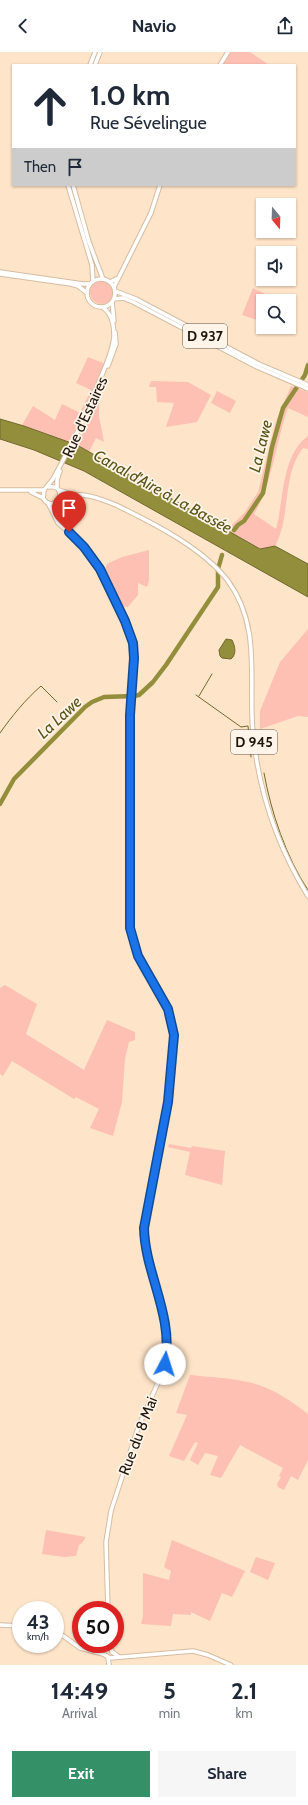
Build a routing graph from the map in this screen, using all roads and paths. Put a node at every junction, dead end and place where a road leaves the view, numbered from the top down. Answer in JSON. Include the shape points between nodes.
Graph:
{"nodes":[{"id":1,"x":95,"y":52,"type":"edge"},
{"id":2,"x":100,"y":52,"type":"edge"},
{"id":3,"x":228,"y":52,"type":"edge"},
{"id":4,"x":90,"y":64,"type":"edge"},
{"id":5,"x":95,"y":64,"type":"edge"},
{"id":6,"x":221,"y":64,"type":"edge"},
{"id":7,"x":68,"y":186,"type":"edge"},
{"id":8,"x":73,"y":186,"type":"edge"},
{"id":9,"x":160,"y":186,"type":"edge"},
{"id":10,"x":0,"y":273,"type":"edge"},
{"id":11,"x":119,"y":277,"type":"junction"},
{"id":12,"x":103,"y":278,"type":"junction"},
{"id":13,"x":92,"y":282,"type":"junction"},
{"id":14,"x":110,"y":282,"type":"junction"},
{"id":15,"x":115,"y":289,"type":"junction"},
{"id":16,"x":87,"y":293,"type":"junction"},
{"id":17,"x":113,"y":301,"type":"junction"},
{"id":18,"x":102,"y":307,"type":"junction"},
{"id":19,"x":296,"y":382,"type":"junction"},
{"id":20,"x":302,"y":384,"type":"junction"},
{"id":21,"x":308,"y":384,"type":"edge"},
{"id":22,"x":308,"y":389,"type":"edge"},
{"id":23,"x":72,"y":445,"type":"junction"},
{"id":24,"x":62,"y":465,"type":"junction"},
{"id":25,"x":49,"y":487,"type":"junction"},
{"id":26,"x":58,"y":489,"type":"junction"},
{"id":27,"x":0,"y":490,"type":"edge"},
{"id":28,"x":44,"y":490,"type":"junction"},
{"id":29,"x":28,"y":491,"type":"junction"},
{"id":30,"x":74,"y":495,"type":"junction"},
{"id":31,"x":43,"y":498,"type":"junction"},
{"id":32,"x":60,"y":498,"type":"junction"},
{"id":33,"x":48,"y":503,"type":"junction"},
{"id":34,"x":55,"y":503,"type":"junction"},
{"id":35,"x":55,"y":518,"type":"junction"},
{"id":36,"x":308,"y":896,"type":"edge"},
{"id":37,"x":108,"y":1601,"type":"edge"},
{"id":38,"x":0,"y":1625,"type":"edge"},
{"id":39,"x":12,"y":1626,"type":"edge"},
{"id":40,"x":64,"y":1636,"type":"edge"},
{"id":41,"x":110,"y":1655,"type":"junction"},
{"id":42,"x":109,"y":1664,"type":"edge"},
{"id":43,"x":231,"y":1665,"type":"edge"}],
"edges":[{"from":1,"to":4,"type":"main road"},
{"from":2,"to":5,"type":"main road"},
{"from":3,"to":6,"type":"main road"},
{"from":7,"to":13,"type":"main road","via":[[92,265]]},
{"from":8,"to":12,"type":"main road","via":[[89,242]]},
{"from":9,"to":11,"type":"main road","via":[[151,213]]},
{"from":10,"to":13,"type":"main road","via":[[83,284]]},
{"from":10,"to":16,"type":"main road","via":[[71,284]]},
{"from":11,"to":14,"type":"main road"},
{"from":11,"to":15,"type":"main road"},
{"from":12,"to":13,"type":"main road"},
{"from":12,"to":14,"type":"main road"},
{"from":13,"to":16,"type":"main road"},
{"from":14,"to":15,"type":"main road"},
{"from":15,"to":17,"type":"main road"},
{"from":15,"to":19,"type":"main road","number":"D 937"},
{"from":16,"to":18,"type":"main road","via":[[92,303]]},
{"from":17,"to":18,"type":"main road"},
{"from":17,"to":19,"type":"main road","number":"D 937","via":[[123,298],[133,302],[257,367]]},
{"from":17,"to":23,"type":"main road","name":"Rue d'Estaires","via":[[115,347],[94,402]]},
{"from":18,"to":23,"type":"main road","via":[[110,316],[114,337],[107,364]]},
{"from":19,"to":20,"type":"main road","number":"D 937"},
{"from":20,"to":21,"type":"main road","number":"D 937"},
{"from":20,"to":22,"type":"main road","number":"D 937"},
{"from":23,"to":24,"type":"main road"},
{"from":24,"to":25,"type":"main road","name":"Rue d'Estaires"},
{"from":24,"to":26,"type":"main road","name":"Rue d'Estaires","via":[[57,480]]},
{"from":25,"to":26,"type":"main road"},
{"from":25,"to":28,"type":"main road"},
{"from":26,"to":30,"type":"main road","number":"D 945"},
{"from":26,"to":32,"type":"main road"},
{"from":27,"to":29,"type":"main road"},
{"from":28,"to":29,"type":"main road"},
{"from":28,"to":31,"type":"main road"},
{"from":29,"to":31,"type":"main road"},
{"from":30,"to":32,"type":"main road","number":"D 945"},
{"from":30,"to":36,"type":"main road","number":"D 945","via":[[104,500],[124,509],[200,552],[222,574],[238,598],[251,637],[253,732],[258,772],[264,797],[286,857]]},
{"from":31,"to":33,"type":"main road"},
{"from":32,"to":34,"type":"main road"},
{"from":33,"to":34,"type":"main road"},
{"from":33,"to":35,"type":"main road","name":"Rue du 8 Mai"},
{"from":34,"to":35,"type":"main road"},
{"from":35,"to":37,"type":"main road","name":"Rue du 8 Mai","via":[[92,556],[100,569],[129,632],[134,653],[130,700],[132,938],[141,962],[162,998],[173,1029],[168,1102],[144,1228],[164,1318],[167,1349],[163,1370],[138,1428],[111,1511],[106,1542]]},
{"from":38,"to":39,"type":"main road"},
{"from":40,"to":41,"type":"main road","via":[[80,1648]]},
{"from":41,"to":42,"type":"main road"},
{"from":41,"to":43,"type":"main road","via":[[197,1651]]}]}
